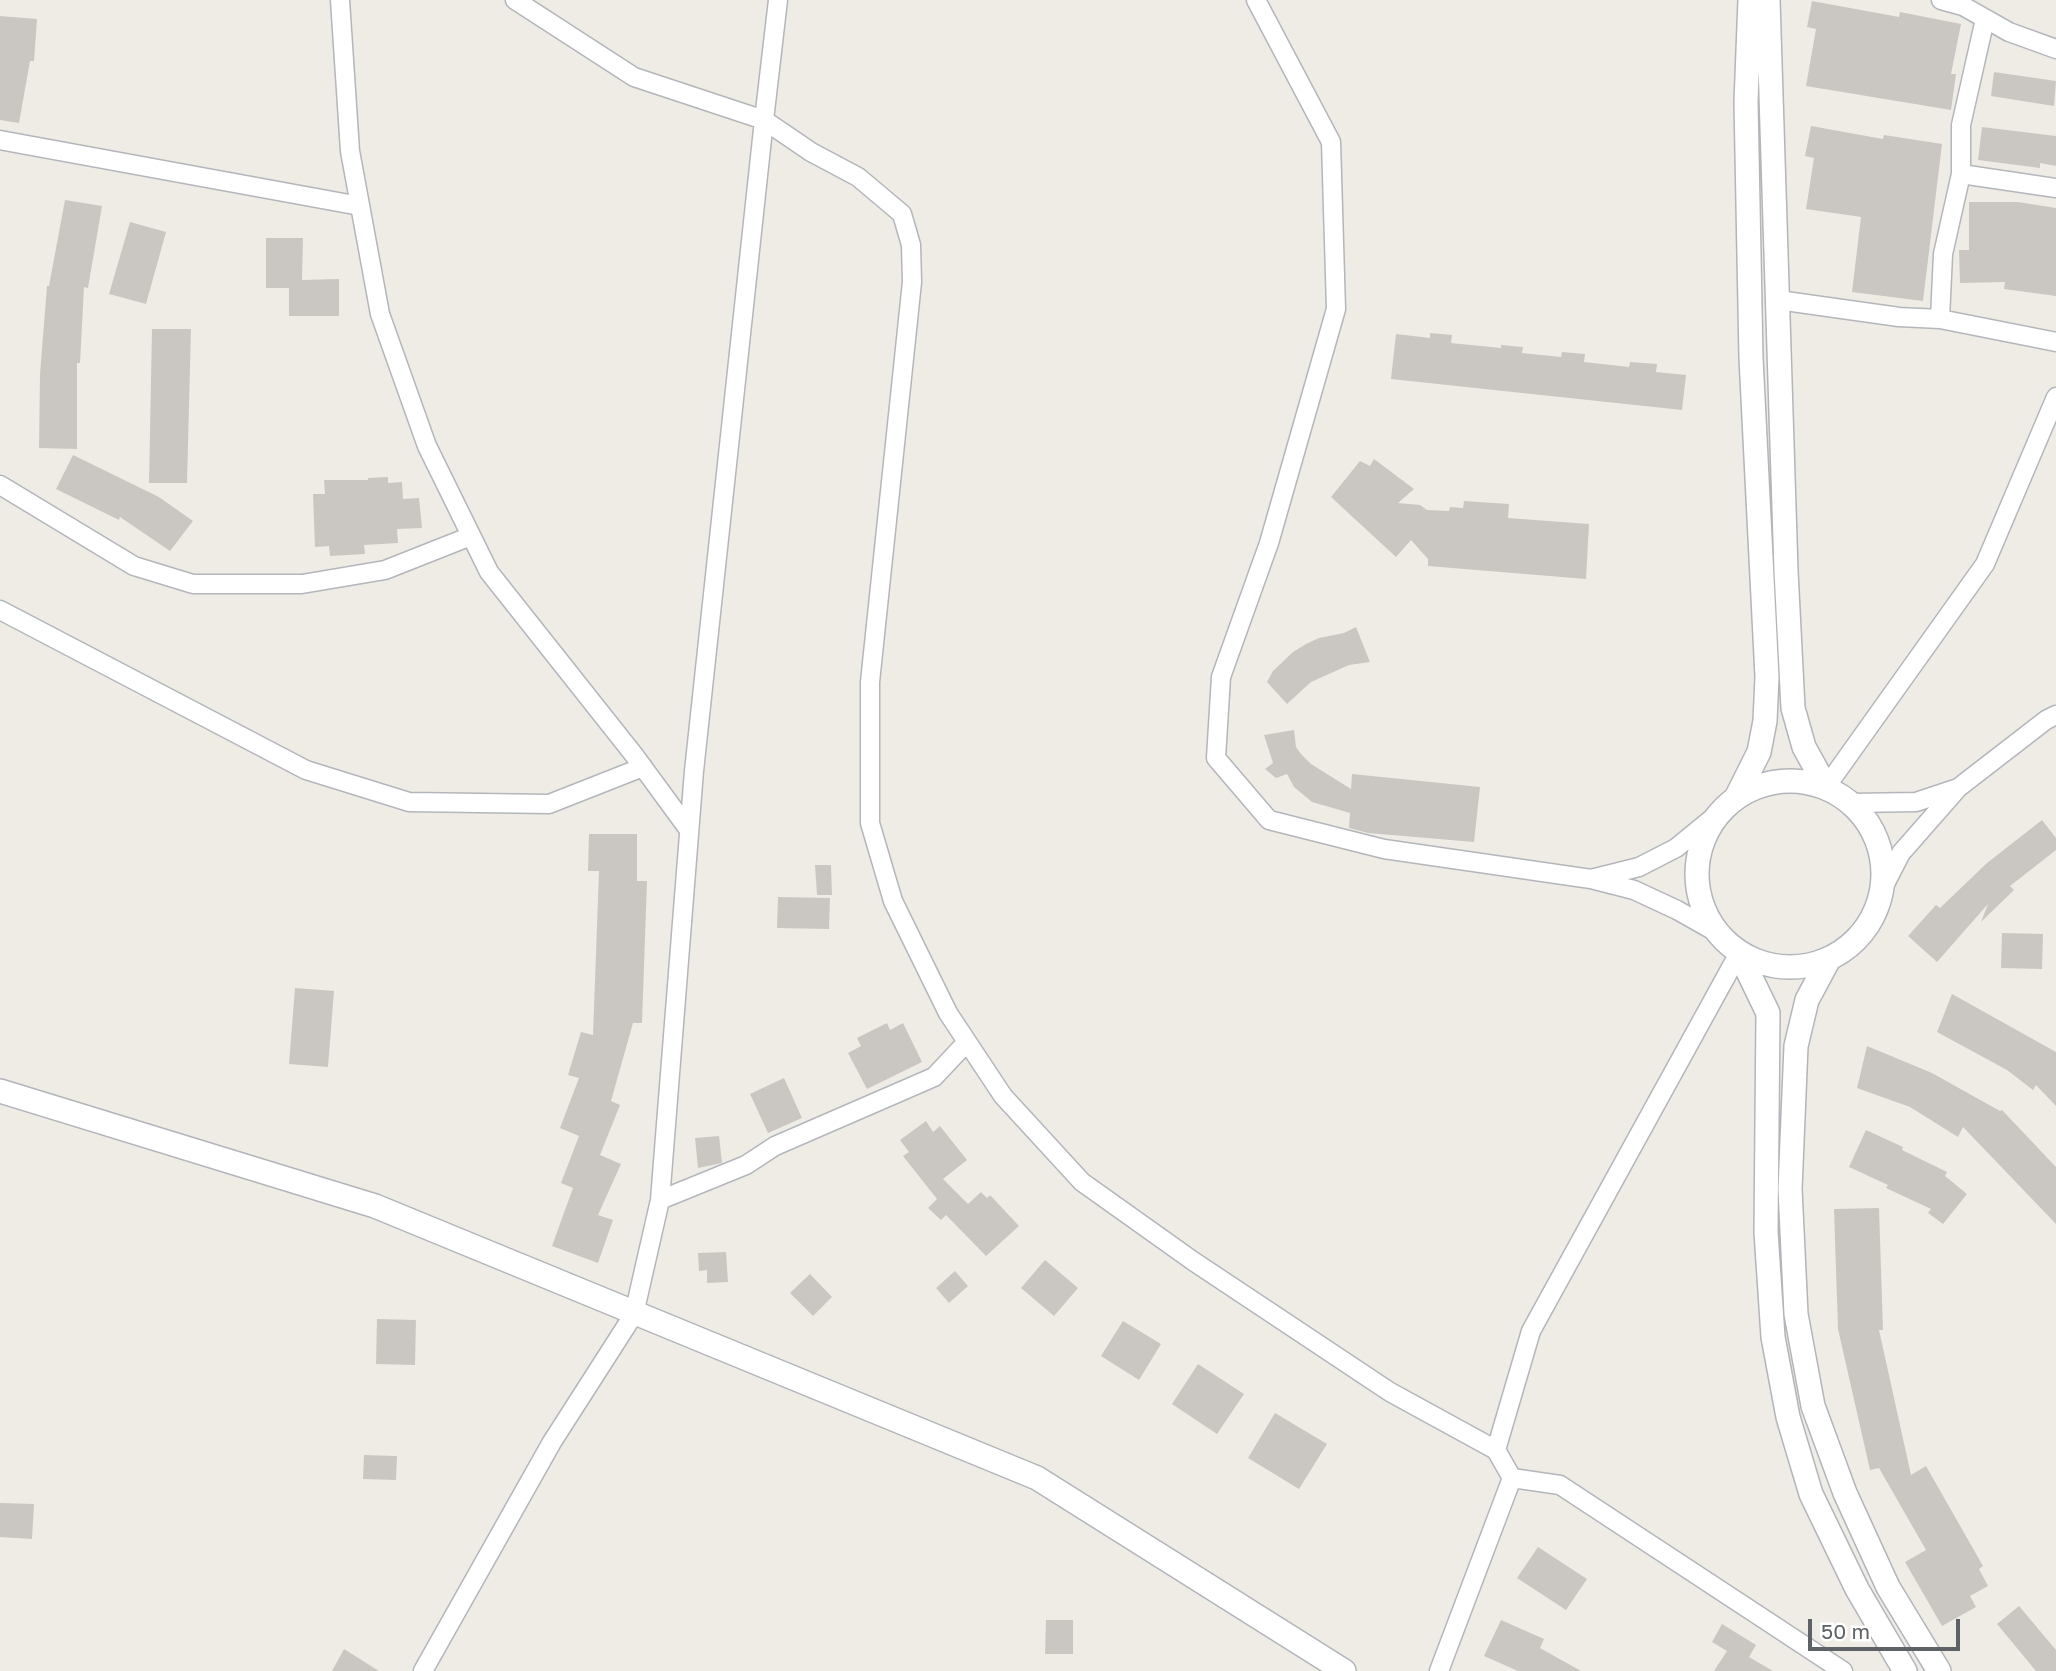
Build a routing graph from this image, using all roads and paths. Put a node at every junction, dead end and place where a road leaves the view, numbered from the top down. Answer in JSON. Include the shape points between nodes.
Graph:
{"nodes":[{"id":1,"x":340,"y":0,"type":"edge"},
{"id":2,"x":515,"y":0,"type":"edge"},
{"id":3,"x":778,"y":0,"type":"edge"},
{"id":4,"x":1256,"y":0,"type":"edge"},
{"id":5,"x":1750,"y":0,"type":"edge"},
{"id":6,"x":1768,"y":0,"type":"edge"},
{"id":7,"x":1941,"y":0,"type":"edge"},
{"id":8,"x":1985,"y":19,"type":"junction"},
{"id":9,"x":2056,"y":49,"type":"edge"},
{"id":10,"x":764,"y":120,"type":"junction"},
{"id":11,"x":0,"y":140,"type":"edge"},
{"id":12,"x":1961,"y":174,"type":"junction"},
{"id":13,"x":2056,"y":188,"type":"edge"},
{"id":14,"x":360,"y":206,"type":"junction"},
{"id":15,"x":1779,"y":300,"type":"junction"},
{"id":16,"x":1940,"y":319,"type":"junction"},
{"id":17,"x":2056,"y":342,"type":"edge"},
{"id":18,"x":2056,"y":397,"type":"edge"},
{"id":19,"x":0,"y":485,"type":"edge"},
{"id":20,"x":471,"y":536,"type":"junction"},
{"id":21,"x":0,"y":610,"type":"edge"},
{"id":22,"x":2056,"y":715,"type":"edge"},
{"id":23,"x":643,"y":767,"type":"junction"},
{"id":24,"x":1826,"y":787,"type":"junction"},
{"id":25,"x":1958,"y":788,"type":"junction"},
{"id":26,"x":1737,"y":796,"type":"junction"},
{"id":27,"x":1853,"y":803,"type":"junction"},
{"id":28,"x":1714,"y":817,"type":"junction"},
{"id":29,"x":689,"y":830,"type":"junction"},
{"id":30,"x":1591,"y":879,"type":"junction"},
{"id":31,"x":1883,"y":888,"type":"junction"},
{"id":32,"x":1716,"y":932,"type":"junction"},
{"id":33,"x":1739,"y":953,"type":"junction"},
{"id":34,"x":1829,"y":959,"type":"junction"},
{"id":35,"x":967,"y":1042,"type":"junction"},
{"id":36,"x":0,"y":1091,"type":"edge"},
{"id":37,"x":660,"y":1200,"type":"junction"},
{"id":38,"x":634,"y":1314,"type":"junction"},
{"id":39,"x":1496,"y":1450,"type":"junction"},
{"id":40,"x":1512,"y":1478,"type":"junction"},
{"id":41,"x":423,"y":1671,"type":"edge"},
{"id":42,"x":1344,"y":1671,"type":"edge"},
{"id":43,"x":1438,"y":1671,"type":"edge"},
{"id":44,"x":1843,"y":1671,"type":"edge"},
{"id":45,"x":1905,"y":1671,"type":"edge"},
{"id":46,"x":1939,"y":1671,"type":"edge"}],
"edges":[{"from":1,"to":14,"type":"street","via":[[350,151]]},
{"from":2,"to":10,"type":"street","via":[[634,77]]},
{"from":3,"to":10,"type":"street"},
{"from":4,"to":30,"type":"street","via":[[1331,142],[1336,309],[1269,543],[1221,677],[1216,758],[1269,820],[1384,849]]},
{"from":5,"to":26,"type":"street","via":[[1746,102],[1751,345],[1767,677],[1759,752]]},
{"from":6,"to":15,"type":"street"},
{"from":7,"to":8,"type":"street"},
{"from":8,"to":9,"type":"street"},
{"from":8,"to":12,"type":"street","via":[[1961,125]]},
{"from":10,"to":29,"type":"street"},
{"from":10,"to":35,"type":"street","via":[[858,177],[902,214],[911,245],[911,295],[870,682],[870,823],[893,901]]},
{"from":11,"to":14,"type":"street"},
{"from":12,"to":13,"type":"street"},
{"from":12,"to":16,"type":"street","via":[[1943,254]]},
{"from":14,"to":20,"type":"street","via":[[380,314],[427,446]]},
{"from":15,"to":16,"type":"street"},
{"from":15,"to":24,"type":"street","via":[[1793,708],[1804,747]]},
{"from":16,"to":17,"type":"street"},
{"from":18,"to":24,"type":"street","via":[[1984,564]]},
{"from":19,"to":20,"type":"street","via":[[134,566],[193,584],[302,584],[385,570]]},
{"from":20,"to":23,"type":"street","via":[[489,572]]},
{"from":21,"to":23,"type":"street","via":[[306,770],[409,802],[549,804]]},
{"from":22,"to":25,"type":"street"},
{"from":23,"to":29,"type":"street"},
{"from":24,"to":26,"type":"street","via":[[1796,780],[1765,783]]},
{"from":24,"to":27,"type":"street"},
{"from":25,"to":27,"type":"street","via":[[1916,802]]},
{"from":25,"to":31,"type":"street","via":[[1901,853]]},
{"from":26,"to":28,"type":"street"},
{"from":27,"to":31,"type":"street","via":[[1872,828],[1883,857]]},
{"from":28,"to":30,"type":"street","via":[[1676,848],[1639,867]]},
{"from":28,"to":32,"type":"street","via":[[1700,844],[1695,875],[1701,905]]},
{"from":29,"to":37,"type":"street"},
{"from":30,"to":32,"type":"street","via":[[1634,890]]},
{"from":31,"to":34,"type":"street","via":[[1874,917],[1855,942]]},
{"from":32,"to":33,"type":"street"},
{"from":33,"to":34,"type":"street","via":[[1768,965],[1799,967]]},
{"from":33,"to":39,"type":"street","via":[[1531,1331]]},
{"from":33,"to":45,"type":"street","via":[[1768,1013],[1766,1232],[1773,1337],[1788,1417],[1811,1494],[1857,1589]]},
{"from":34,"to":46,"type":"street","via":[[1807,1000],[1796,1046],[1790,1189],[1796,1314],[1813,1406],[1845,1493],[1888,1587]]},
{"from":35,"to":37,"type":"street","via":[[934,1077],[775,1146],[746,1166]]},
{"from":35,"to":39,"type":"street","via":[[1003,1096],[1082,1182],[1390,1392]]},
{"from":36,"to":38,"type":"street","via":[[375,1206]]},
{"from":37,"to":38,"type":"street"},
{"from":38,"to":41,"type":"street","via":[[552,1443]]},
{"from":38,"to":42,"type":"street","via":[[1037,1478]]},
{"from":39,"to":40,"type":"street"},
{"from":40,"to":43,"type":"street"},
{"from":40,"to":44,"type":"street","via":[[1560,1485]]}]}
